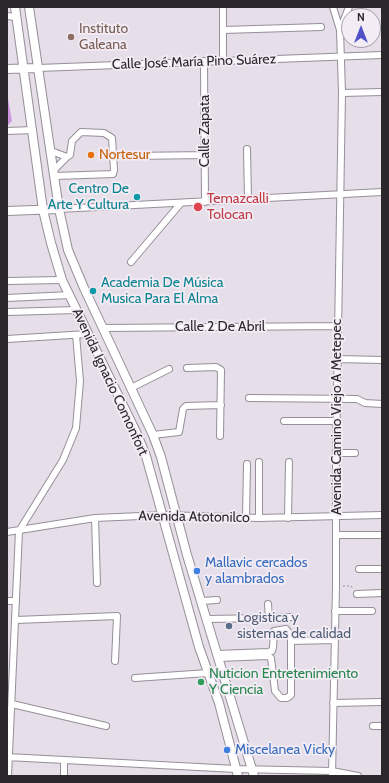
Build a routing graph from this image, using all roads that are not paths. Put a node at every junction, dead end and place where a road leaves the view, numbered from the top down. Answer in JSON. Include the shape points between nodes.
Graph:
{"nodes":[{"id":1,"x":15,"y":7,"type":"edge"},
{"id":2,"x":29,"y":7,"type":"edge"},
{"id":3,"x":223,"y":7,"type":"edge"},
{"id":4,"x":333,"y":7,"type":"edge"},
{"id":5,"x":349,"y":7,"type":"edge"},
{"id":6,"x":7,"y":16,"type":"edge"},
{"id":7,"x":16,"y":17,"type":"junction"},
{"id":8,"x":321,"y":26,"type":"dead end"},
{"id":9,"x":223,"y":30,"type":"junction"},
{"id":10,"x":340,"y":30,"type":"junction"},
{"id":11,"x":382,"y":55,"type":"edge"},
{"id":12,"x":341,"y":58,"type":"junction"},
{"id":13,"x":204,"y":61,"type":"junction"},
{"id":14,"x":223,"y":61,"type":"junction"},
{"id":15,"x":38,"y":68,"type":"junction"},
{"id":16,"x":7,"y":69,"type":"edge"},
{"id":17,"x":23,"y":69,"type":"junction"},
{"id":18,"x":382,"y":92,"type":"edge"},
{"id":19,"x":342,"y":93,"type":"junction"},
{"id":20,"x":33,"y":130,"type":"junction"},
{"id":21,"x":7,"y":131,"type":"edge"},
{"id":22,"x":247,"y":149,"type":"dead end"},
{"id":23,"x":51,"y":151,"type":"junction"},
{"id":24,"x":205,"y":155,"type":"junction"},
{"id":25,"x":67,"y":156,"type":"junction"},
{"id":26,"x":132,"y":156,"type":"dead end"},
{"id":27,"x":55,"y":173,"type":"junction"},
{"id":28,"x":382,"y":192,"type":"edge"},
{"id":29,"x":340,"y":193,"type":"junction"},
{"id":30,"x":248,"y":199,"type":"junction"},
{"id":31,"x":205,"y":202,"type":"junction"},
{"id":32,"x":181,"y":203,"type":"junction"},
{"id":33,"x":59,"y":209,"type":"junction"},
{"id":34,"x":43,"y":210,"type":"junction"},
{"id":35,"x":7,"y":211,"type":"edge"},
{"id":36,"x":131,"y":262,"type":"dead end"},
{"id":37,"x":62,"y":280,"type":"junction"},
{"id":38,"x":7,"y":281,"type":"edge"},
{"id":39,"x":70,"y":296,"type":"junction"},
{"id":40,"x":7,"y":298,"type":"edge"},
{"id":41,"x":76,"y":310,"type":"junction"},
{"id":42,"x":7,"y":312,"type":"edge"},
{"id":43,"x":338,"y":326,"type":"junction"},
{"id":44,"x":102,"y":328,"type":"junction"},
{"id":45,"x":87,"y":334,"type":"junction"},
{"id":46,"x":76,"y":335,"type":"junction"},
{"id":47,"x":7,"y":339,"type":"edge"},
{"id":48,"x":338,"y":359,"type":"junction"},
{"id":49,"x":382,"y":360,"type":"edge"},
{"id":50,"x":187,"y":368,"type":"dead end"},
{"id":51,"x":169,"y":369,"type":"dead end"},
{"id":52,"x":131,"y":388,"type":"junction"},
{"id":53,"x":249,"y":398,"type":"dead end"},
{"id":54,"x":337,"y":400,"type":"junction"},
{"id":55,"x":382,"y":404,"type":"edge"},
{"id":56,"x":221,"y":405,"type":"junction"},
{"id":57,"x":337,"y":420,"type":"junction"},
{"id":58,"x":284,"y":421,"type":"dead end"},
{"id":59,"x":153,"y":435,"type":"junction"},
{"id":60,"x":220,"y":436,"type":"dead end"},
{"id":61,"x":336,"y":453,"type":"junction"},
{"id":62,"x":355,"y":453,"type":"dead end"},
{"id":63,"x":259,"y":462,"type":"dead end"},
{"id":64,"x":289,"y":462,"type":"dead end"},
{"id":65,"x":247,"y":464,"type":"dead end"},
{"id":66,"x":382,"y":514,"type":"edge"},
{"id":67,"x":163,"y":515,"type":"junction"},
{"id":68,"x":176,"y":516,"type":"junction"},
{"id":69,"x":337,"y":516,"type":"junction"},
{"id":70,"x":95,"y":518,"type":"junction"},
{"id":71,"x":246,"y":518,"type":"junction"},
{"id":72,"x":259,"y":518,"type":"junction"},
{"id":73,"x":288,"y":518,"type":"junction"},
{"id":74,"x":19,"y":531,"type":"junction"},
{"id":75,"x":7,"y":532,"type":"edge"},
{"id":76,"x":336,"y":535,"type":"junction"},
{"id":77,"x":382,"y":535,"type":"edge"},
{"id":78,"x":359,"y":569,"type":"dead end"},
{"id":79,"x":382,"y":569,"type":"edge"},
{"id":80,"x":97,"y":583,"type":"dead end"},
{"id":81,"x":382,"y":593,"type":"edge"},
{"id":82,"x":357,"y":594,"type":"dead end"},
{"id":83,"x":218,"y":600,"type":"dead end"},
{"id":84,"x":7,"y":601,"type":"edge"},
{"id":85,"x":16,"y":601,"type":"junction"},
{"id":86,"x":201,"y":601,"type":"junction"},
{"id":87,"x":268,"y":604,"type":"dead end"},
{"id":88,"x":335,"y":610,"type":"junction"},
{"id":89,"x":372,"y":611,"type":"dead end"},
{"id":90,"x":291,"y":617,"type":"dead end"},
{"id":91,"x":269,"y":618,"type":"junction"},
{"id":92,"x":206,"y":619,"type":"junction"},
{"id":93,"x":16,"y":620,"type":"junction"},
{"id":94,"x":335,"y":640,"type":"junction"},
{"id":95,"x":291,"y":641,"type":"junction"},
{"id":96,"x":218,"y":656,"type":"junction"},
{"id":97,"x":115,"y":661,"type":"dead end"},
{"id":98,"x":7,"y":662,"type":"edge"},
{"id":99,"x":14,"y":662,"type":"junction"},
{"id":100,"x":208,"y":673,"type":"junction"},
{"id":101,"x":135,"y":678,"type":"dead end"},
{"id":102,"x":382,"y":702,"type":"edge"},
{"id":103,"x":333,"y":703,"type":"junction"},
{"id":104,"x":10,"y":708,"type":"edge"},
{"id":105,"x":106,"y":726,"type":"dead end"},
{"id":106,"x":373,"y":726,"type":"dead end"},
{"id":107,"x":382,"y":726,"type":"edge"},
{"id":108,"x":8,"y":757,"type":"edge"},
{"id":109,"x":64,"y":760,"type":"junction"},
{"id":110,"x":237,"y":773,"type":"edge"},
{"id":111,"x":253,"y":773,"type":"edge"},
{"id":112,"x":332,"y":773,"type":"edge"},
{"id":113,"x":8,"y":776,"type":"edge"},
{"id":114,"x":64,"y":776,"type":"edge"},
{"id":115,"x":358,"y":776,"type":"edge"}],
"edges":[{"from":1,"to":7,"type":"main road","name":"Avenida Ignacio Comonfort"},
{"from":2,"to":15,"type":"main road","name":"Avenida Ignacio Comonfort"},
{"from":3,"to":9,"type":"street"},
{"from":4,"to":10,"type":"street"},
{"from":5,"to":10,"type":"street"},
{"from":6,"to":7,"type":"street"},
{"from":7,"to":17,"type":"main road","name":"Avenida Ignacio Comonfort"},
{"from":8,"to":9,"type":"street"},
{"from":9,"to":14,"type":"street"},
{"from":10,"to":12,"type":"street","name":"Avenida Camino Viejo A Metepec"},
{"from":11,"to":12,"type":"street","name":"Calle José María Pino Suárez"},
{"from":12,"to":14,"type":"street","name":"Calle José María Pino Suárez"},
{"from":12,"to":19,"type":"street","name":"Avenida Camino Viejo A Metepec"},
{"from":13,"to":14,"type":"street","name":"Calle José María Pino Suárez"},
{"from":13,"to":15,"type":"street","name":"Calle José María Pino Suárez"},
{"from":13,"to":24,"type":"street","name":"Calle Zapata"},
{"from":15,"to":17,"type":"main road","name":"Calle José María Pino Suárez"},
{"from":15,"to":23,"type":"main road","name":"Avenida Ignacio Comonfort"},
{"from":16,"to":17,"type":"main road","name":"Calle José María Pino Suárez"},
{"from":17,"to":20,"type":"main road","name":"Avenida Ignacio Comonfort"},
{"from":18,"to":19,"type":"street"},
{"from":19,"to":29,"type":"street","name":"Avenida Camino Viejo A Metepec"},
{"from":20,"to":21,"type":"street"},
{"from":20,"to":34,"type":"main road","name":"Avenida Ignacio Comonfort"},
{"from":22,"to":30,"type":"street"},
{"from":23,"to":25,"type":"street"},
{"from":23,"to":27,"type":"main road","name":"Avenida Ignacio Comonfort"},
{"from":24,"to":26,"type":"street"},
{"from":24,"to":31,"type":"street","name":"Calle Zapata"},
{"from":25,"to":27,"type":"street"},
{"from":25,"to":27,"type":"street","via":[[70,155],[72,141],[81,132],[104,133],[112,138],[113,174]]},
{"from":27,"to":33,"type":"main road","name":"Avenida Ignacio Comonfort"},
{"from":28,"to":29,"type":"street"},
{"from":29,"to":30,"type":"street"},
{"from":29,"to":43,"type":"street","name":"Avenida Camino Viejo A Metepec"},
{"from":30,"to":31,"type":"street"},
{"from":31,"to":32,"type":"street"},
{"from":32,"to":33,"type":"street"},
{"from":32,"to":36,"type":"street"},
{"from":33,"to":34,"type":"main road"},
{"from":33,"to":44,"type":"main road","name":"Avenida Ignacio Comonfort","via":[[74,268]]},
{"from":34,"to":35,"type":"main road"},
{"from":34,"to":37,"type":"main road","name":"Avenida Ignacio Comonfort"},
{"from":37,"to":38,"type":"street"},
{"from":37,"to":39,"type":"main road","name":"Avenida Ignacio Comonfort"},
{"from":39,"to":40,"type":"street"},
{"from":39,"to":41,"type":"main road","name":"Avenida Ignacio Comonfort"},
{"from":41,"to":42,"type":"street"},
{"from":41,"to":45,"type":"main road","name":"Avenida Ignacio Comonfort"},
{"from":43,"to":44,"type":"street","name":"Calle 2 De Abril"},
{"from":43,"to":48,"type":"street","name":"Avenida Camino Viejo A Metepec"},
{"from":44,"to":52,"type":"main road","name":"Avenida Ignacio Comonfort"},
{"from":45,"to":46,"type":"street"},
{"from":45,"to":67,"type":"main road","name":"Avenida Ignacio Comonfort","via":[[137,434]]},
{"from":46,"to":47,"type":"street"},
{"from":46,"to":74,"type":"street","via":[[80,381],[76,428],[63,460]]},
{"from":48,"to":49,"type":"street"},
{"from":48,"to":54,"type":"street","name":"Avenida Camino Viejo A Metepec"},
{"from":50,"to":56,"type":"street","via":[[221,370]]},
{"from":51,"to":52,"type":"street"},
{"from":52,"to":59,"type":"main road","name":"Avenida Ignacio Comonfort"},
{"from":53,"to":54,"type":"street"},
{"from":54,"to":55,"type":"street","via":[[359,399],[365,403]]},
{"from":54,"to":57,"type":"street","name":"Avenida Camino Viejo A Metepec"},
{"from":56,"to":59,"type":"street","via":[[186,406],[183,409],[179,432]]},
{"from":56,"to":60,"type":"street"},
{"from":57,"to":58,"type":"street"},
{"from":57,"to":61,"type":"street","name":"Avenida Camino Viejo A Metepec"},
{"from":59,"to":68,"type":"main road","name":"Avenida Ignacio Comonfort","via":[[167,474]]},
{"from":61,"to":62,"type":"street"},
{"from":61,"to":69,"type":"street","name":"Avenida Camino Viejo A Metepec"},
{"from":63,"to":72,"type":"street"},
{"from":64,"to":73,"type":"street"},
{"from":65,"to":71,"type":"street"},
{"from":66,"to":69,"type":"street","name":"Avenida Atotonilco"},
{"from":67,"to":68,"type":"street","name":"Avenida Atotonilco"},
{"from":67,"to":70,"type":"street","name":"Avenida Atotonilco"},
{"from":67,"to":100,"type":"main road","name":"Avenida Ignacio Comonfort"},
{"from":68,"to":71,"type":"street","name":"Avenida Atotonilco"},
{"from":68,"to":86,"type":"main road","name":"Avenida Ignacio Comonfort"},
{"from":69,"to":73,"type":"street","name":"Avenida Atotonilco"},
{"from":69,"to":76,"type":"street","name":"Avenida Camino Viejo A Metepec"},
{"from":70,"to":74,"type":"street","name":"Avenida Atotonilco"},
{"from":70,"to":80,"type":"street"},
{"from":71,"to":72,"type":"street","name":"Avenida Atotonilco"},
{"from":72,"to":73,"type":"street","name":"Avenida Atotonilco"},
{"from":74,"to":75,"type":"street","name":"Avenida Atotonilco"},
{"from":74,"to":85,"type":"street"},
{"from":76,"to":77,"type":"street"},
{"from":76,"to":88,"type":"street","name":"Avenida Camino Viejo A Metepec"},
{"from":78,"to":79,"type":"street"},
{"from":81,"to":82,"type":"street"},
{"from":83,"to":86,"type":"street"},
{"from":84,"to":85,"type":"street"},
{"from":85,"to":93,"type":"street"},
{"from":86,"to":92,"type":"main road","name":"Avenida Ignacio Comonfort"},
{"from":87,"to":91,"type":"street"},
{"from":88,"to":89,"type":"street"},
{"from":88,"to":94,"type":"street","name":"Avenida Camino Viejo A Metepec"},
{"from":90,"to":91,"type":"street"},
{"from":91,"to":92,"type":"street"},
{"from":92,"to":96,"type":"main road","name":"Avenida Ignacio Comonfort"},
{"from":93,"to":97,"type":"street","via":[[117,616]]},
{"from":93,"to":99,"type":"street"},
{"from":94,"to":95,"type":"street"},
{"from":94,"to":103,"type":"street","name":"Avenida Camino Viejo A Metepec"},
{"from":95,"to":96,"type":"street","via":[[286,629],[278,629],[274,631],[272,651]]},
{"from":95,"to":96,"type":"street","via":[[291,695],[287,698],[281,698],[275,692],[271,658],[268,656]]},
{"from":96,"to":111,"type":"main road","name":"Avenida Ignacio Comonfort"},
{"from":98,"to":99,"type":"street"},
{"from":99,"to":104,"type":"street"},
{"from":100,"to":101,"type":"street"},
{"from":100,"to":110,"type":"main road","name":"Avenida Ignacio Comonfort"},
{"from":102,"to":103,"type":"street"},
{"from":103,"to":112,"type":"street","name":"Avenida Camino Viejo A Metepec"},
{"from":104,"to":105,"type":"street"},
{"from":104,"to":108,"type":"street"},
{"from":106,"to":107,"type":"street"},
{"from":108,"to":109,"type":"street"},
{"from":108,"to":113,"type":"street"},
{"from":109,"to":110,"type":"street"},
{"from":109,"to":114,"type":"street"},
{"from":110,"to":111,"type":"street"},
{"from":111,"to":112,"type":"street"},
{"from":112,"to":115,"type":"street"}]}
